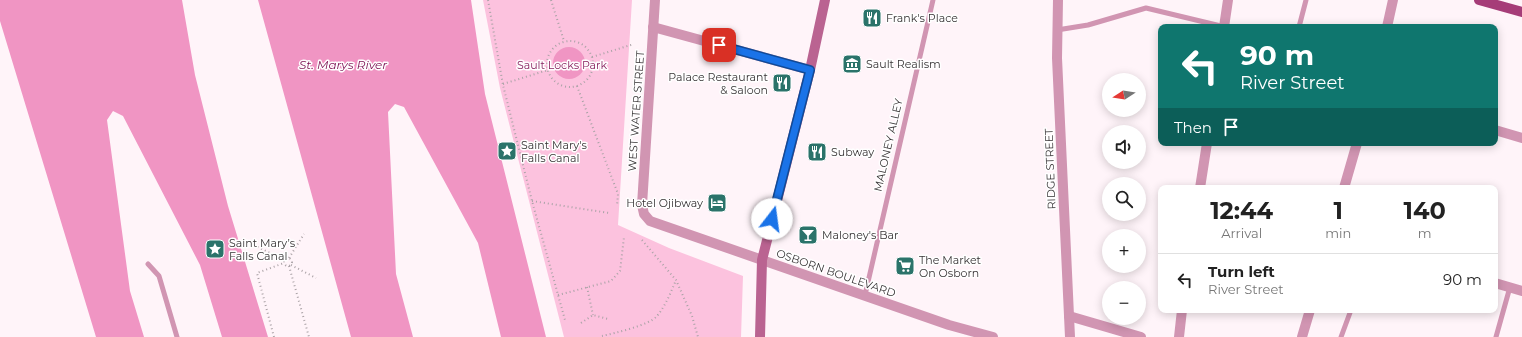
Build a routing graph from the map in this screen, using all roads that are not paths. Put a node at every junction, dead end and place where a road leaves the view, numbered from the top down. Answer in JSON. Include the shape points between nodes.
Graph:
{"nodes":[{"id":1,"x":655,"y":0,"type":"edge"},
{"id":2,"x":825,"y":0,"type":"edge"},
{"id":3,"x":933,"y":0,"type":"edge"},
{"id":4,"x":1058,"y":0,"type":"edge"},
{"id":5,"x":1228,"y":0,"type":"edge"},
{"id":6,"x":1306,"y":0,"type":"edge"},
{"id":7,"x":1393,"y":0,"type":"edge"},
{"id":8,"x":1479,"y":0,"type":"edge"},
{"id":9,"x":1522,"y":12,"type":"edge"},
{"id":10,"x":1213,"y":24,"type":"edge"},
{"id":11,"x":1225,"y":24,"type":"edge"},
{"id":12,"x":1300,"y":24,"type":"edge"},
{"id":13,"x":1388,"y":24,"type":"edge"},
{"id":14,"x":653,"y":27,"type":"junction"},
{"id":15,"x":1057,"y":30,"type":"junction"},
{"id":16,"x":810,"y":70,"type":"junction"},
{"id":17,"x":1498,"y":131,"type":"edge"},
{"id":18,"x":1522,"y":138,"type":"edge"},
{"id":19,"x":1207,"y":146,"type":"edge"},
{"id":20,"x":1356,"y":146,"type":"edge"},
{"id":21,"x":1200,"y":185,"type":"edge"},
{"id":22,"x":1345,"y":185,"type":"edge"},
{"id":23,"x":650,"y":221,"type":"joint"},
{"id":24,"x":762,"y":260,"type":"junction"},
{"id":25,"x":148,"y":264,"type":"dead end"},
{"id":26,"x":1498,"y":284,"type":"edge"},
{"id":27,"x":1510,"y":288,"type":"junction"},
{"id":28,"x":1522,"y":290,"type":"edge"},
{"id":29,"x":865,"y":295,"type":"junction"},
{"id":30,"x":1182,"y":313,"type":"edge"},
{"id":31,"x":1309,"y":313,"type":"edge"},
{"id":32,"x":1350,"y":313,"type":"edge"},
{"id":33,"x":1069,"y":316,"type":"junction"},
{"id":34,"x":177,"y":337,"type":"edge"},
{"id":35,"x":760,"y":337,"type":"edge"},
{"id":36,"x":993,"y":337,"type":"edge"},
{"id":37,"x":1070,"y":337,"type":"edge"},
{"id":38,"x":1141,"y":337,"type":"edge"},
{"id":39,"x":1179,"y":337,"type":"edge"},
{"id":40,"x":1302,"y":337,"type":"edge"},
{"id":41,"x":1342,"y":337,"type":"edge"},
{"id":42,"x":1496,"y":337,"type":"edge"}],
"edges":[{"from":1,"to":14,"type":"street","name":"WEST WATER STREET"},
{"from":2,"to":16,"type":"street"},
{"from":3,"to":29,"type":"lane","name":"MALONEY ALLEY"},
{"from":4,"to":15,"type":"street","name":"RIDGE STREET"},
{"from":5,"to":11,"type":"street"},
{"from":6,"to":12,"type":"lane"},
{"from":7,"to":13,"type":"street"},
{"from":8,"to":9,"type":"main road"},
{"from":10,"to":15,"type":"lane","via":[[1146,8],[1088,25]]},
{"from":14,"to":16,"type":"street"},
{"from":14,"to":23,"type":"street","name":"WEST WATER STREET","via":[[642,205],[644,214]]},
{"from":15,"to":33,"type":"street","name":"RIDGE STREET"},
{"from":16,"to":24,"type":"street"},
{"from":17,"to":18,"type":"street"},
{"from":19,"to":21,"type":"street"},
{"from":20,"to":22,"type":"street"},
{"from":23,"to":24,"type":"street","name":"OSBORN BOULEVARD"},
{"from":24,"to":29,"type":"street","name":"OSBORN BOULEVARD"},
{"from":24,"to":35,"type":"street"},
{"from":25,"to":34,"type":"lane","via":[[159,276]]},
{"from":26,"to":27,"type":"street"},
{"from":27,"to":28,"type":"street"},
{"from":27,"to":42,"type":"lane"},
{"from":29,"to":36,"type":"street","name":"OSBORN BOULEVARD","via":[[949,325]]},
{"from":30,"to":39,"type":"street"},
{"from":31,"to":40,"type":"street"},
{"from":32,"to":41,"type":"lane"},
{"from":33,"to":37,"type":"street","name":"RIDGE STREET"},
{"from":33,"to":38,"type":"street"}]}
